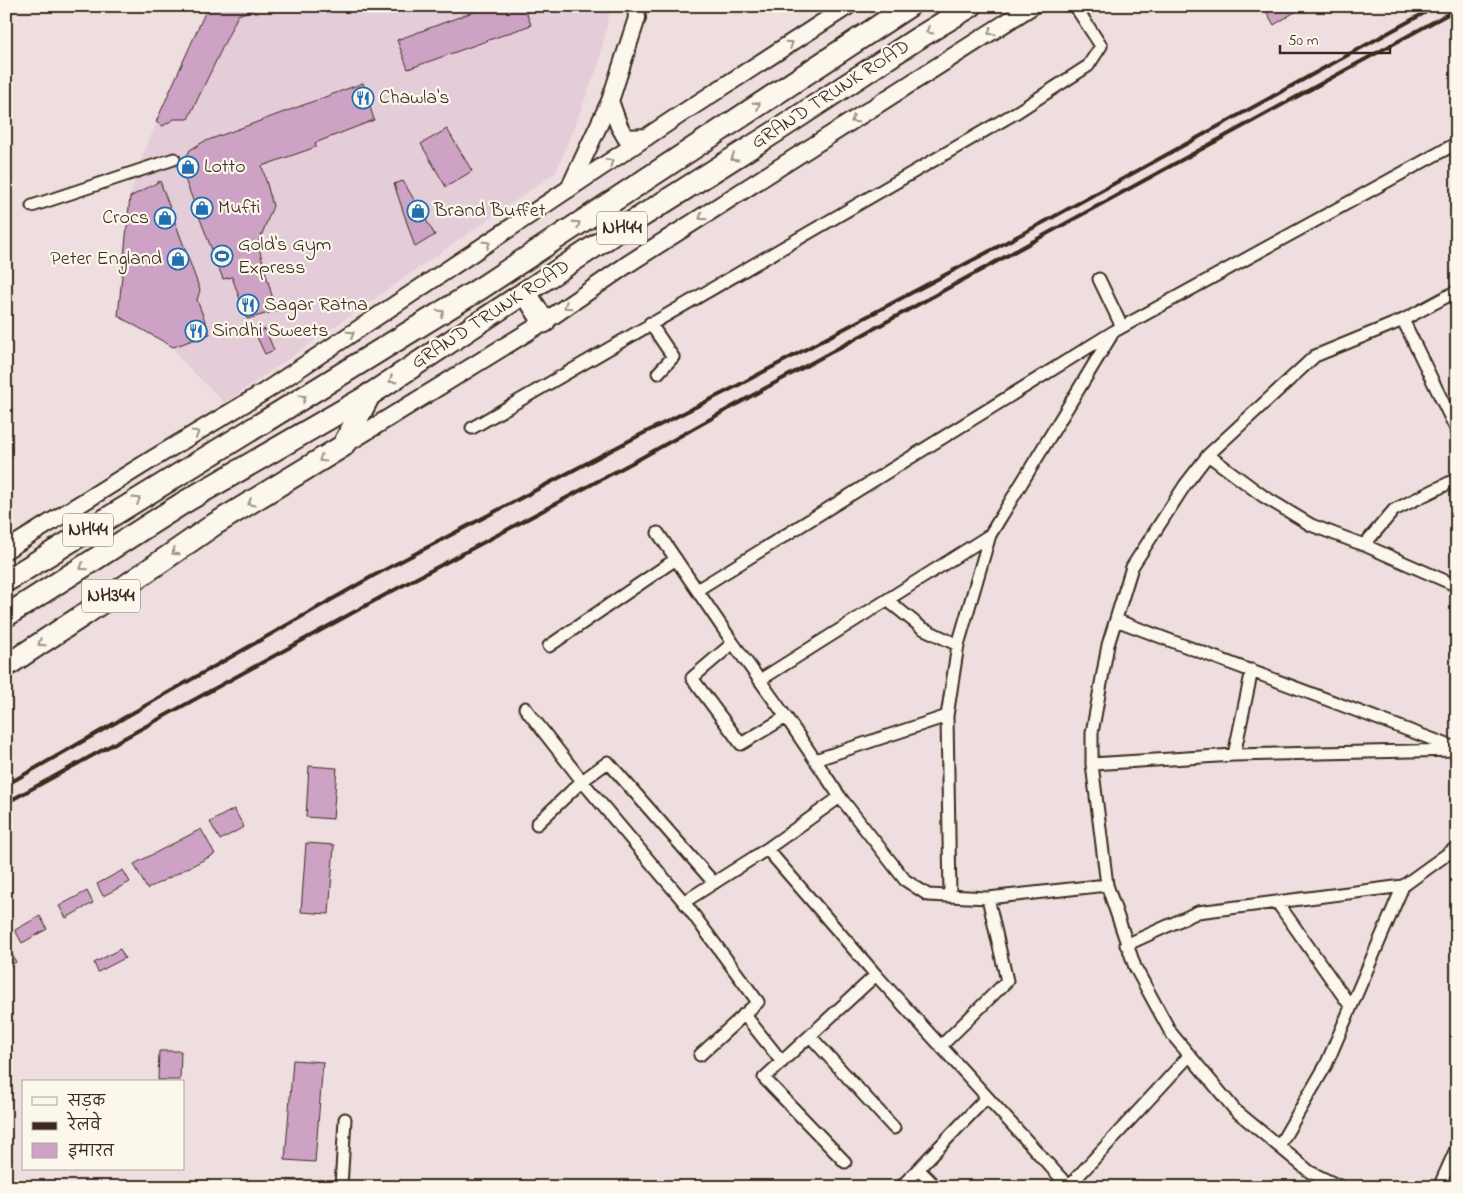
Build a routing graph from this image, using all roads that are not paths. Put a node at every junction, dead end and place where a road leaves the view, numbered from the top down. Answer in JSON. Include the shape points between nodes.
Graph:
{"nodes":[{"id":1,"x":636,"y":6,"type":"edge"},
{"id":2,"x":848,"y":6,"type":"edge"},
{"id":3,"x":909,"y":6,"type":"edge"},
{"id":4,"x":971,"y":6,"type":"edge"},
{"id":5,"x":1032,"y":6,"type":"edge"},
{"id":6,"x":1075,"y":6,"type":"edge"},
{"id":7,"x":610,"y":101,"type":"junction"},
{"id":8,"x":648,"y":137,"type":"junction"},
{"id":9,"x":1457,"y":143,"type":"edge"},
{"id":10,"x":174,"y":159,"type":"dead end"},
{"id":11,"x":569,"y":189,"type":"junction"},
{"id":12,"x":32,"y":206,"type":"dead end"},
{"id":13,"x":1099,"y":279,"type":"dead end"},
{"id":14,"x":1457,"y":291,"type":"edge"},
{"id":15,"x":525,"y":292,"type":"junction"},
{"id":16,"x":1403,"y":320,"type":"junction"},
{"id":17,"x":544,"y":322,"type":"junction"},
{"id":18,"x":650,"y":324,"type":"junction"},
{"id":19,"x":1117,"y":330,"type":"junction"},
{"id":20,"x":658,"y":373,"type":"dead end"},
{"id":21,"x":371,"y":394,"type":"junction"},
{"id":22,"x":472,"y":428,"type":"dead end"},
{"id":23,"x":1457,"y":431,"type":"edge"},
{"id":24,"x":343,"y":446,"type":"junction"},
{"id":25,"x":1208,"y":455,"type":"junction"},
{"id":26,"x":1457,"y":478,"type":"edge"},
{"id":27,"x":658,"y":533,"type":"dead end"},
{"id":28,"x":990,"y":535,"type":"junction"},
{"id":29,"x":1364,"y":546,"type":"junction"},
{"id":30,"x":6,"y":550,"type":"edge"},
{"id":31,"x":676,"y":559,"type":"junction"},
{"id":32,"x":6,"y":581,"type":"edge"},
{"id":33,"x":1457,"y":586,"type":"edge"},
{"id":34,"x":697,"y":590,"type":"junction"},
{"id":35,"x":887,"y":600,"type":"junction"},
{"id":36,"x":6,"y":616,"type":"edge"},
{"id":37,"x":1116,"y":620,"type":"junction"},
{"id":38,"x":732,"y":643,"type":"junction"},
{"id":39,"x":958,"y":645,"type":"junction"},
{"id":40,"x":549,"y":646,"type":"dead end"},
{"id":41,"x":6,"y":666,"type":"edge"},
{"id":42,"x":1252,"y":670,"type":"junction"},
{"id":43,"x":760,"y":680,"type":"junction"},
{"id":44,"x":526,"y":708,"type":"dead end"},
{"id":45,"x":947,"y":716,"type":"junction"},
{"id":46,"x":786,"y":717,"type":"junction"},
{"id":47,"x":1457,"y":749,"type":"edge"},
{"id":48,"x":1234,"y":755,"type":"junction"},
{"id":49,"x":815,"y":760,"type":"junction"},
{"id":50,"x":1092,"y":764,"type":"junction"},
{"id":51,"x":582,"y":781,"type":"junction"},
{"id":52,"x":840,"y":797,"type":"junction"},
{"id":53,"x":537,"y":824,"type":"dead end"},
{"id":54,"x":1457,"y":847,"type":"edge"},
{"id":55,"x":767,"y":849,"type":"junction"},
{"id":56,"x":714,"y":883,"type":"junction"},
{"id":57,"x":1107,"y":885,"type":"junction"},
{"id":58,"x":1403,"y":886,"type":"junction"},
{"id":59,"x":950,"y":896,"type":"junction"},
{"id":60,"x":988,"y":898,"type":"junction"},
{"id":61,"x":684,"y":902,"type":"junction"},
{"id":62,"x":1278,"y":902,"type":"junction"},
{"id":63,"x":1126,"y":945,"type":"junction"},
{"id":64,"x":876,"y":975,"type":"junction"},
{"id":65,"x":1351,"y":1008,"type":"junction"},
{"id":66,"x":744,"y":1014,"type":"junction"},
{"id":67,"x":810,"y":1036,"type":"junction"},
{"id":68,"x":941,"y":1046,"type":"junction"},
{"id":69,"x":700,"y":1054,"type":"dead end"},
{"id":70,"x":1189,"y":1056,"type":"junction"},
{"id":71,"x":782,"y":1062,"type":"junction"},
{"id":72,"x":988,"y":1098,"type":"junction"},
{"id":73,"x":345,"y":1119,"type":"dead end"},
{"id":74,"x":894,"y":1128,"type":"dead end"},
{"id":75,"x":1279,"y":1146,"type":"junction"},
{"id":76,"x":1457,"y":1147,"type":"edge"},
{"id":77,"x":845,"y":1162,"type":"dead end"},
{"id":78,"x":918,"y":1169,"type":"junction"},
{"id":79,"x":341,"y":1187,"type":"edge"},
{"id":80,"x":902,"y":1187,"type":"edge"},
{"id":81,"x":936,"y":1187,"type":"edge"},
{"id":82,"x":1069,"y":1187,"type":"edge"},
{"id":83,"x":1341,"y":1187,"type":"edge"},
{"id":84,"x":1439,"y":1187,"type":"edge"}],
"edges":[{"from":1,"to":7,"type":"street","via":[[637,18]]},
{"from":8,"to":2,"type":"street","one_way":true},
{"from":32,"to":3,"type":"highway","name":"GRAND TRUNK ROAD","number":"NH44","one_way":true,"via":[[481,288]]},
{"from":4,"to":15,"type":"highway","name":"GRAND TRUNK ROAD","number":"NH44","one_way":true},
{"from":5,"to":17,"type":"street","one_way":true,"via":[[628,264]]},
{"from":6,"to":18,"type":"street","via":[[1101,46],[1088,66],[1017,112]]},
{"from":7,"to":8,"type":"street","via":[[626,138]]},
{"from":7,"to":11,"type":"street"},
{"from":11,"to":8,"type":"street","one_way":true},
{"from":9,"to":19,"type":"street"},
{"from":10,"to":12,"type":"street"},
{"from":30,"to":11,"type":"street","one_way":true,"via":[[252,399]]},
{"from":13,"to":19,"type":"street"},
{"from":14,"to":16,"type":"street"},
{"from":15,"to":17,"type":"highway"},
{"from":15,"to":21,"type":"highway","name":"GRAND TRUNK ROAD","number":"NH44","one_way":true},
{"from":16,"to":23,"type":"street"},
{"from":16,"to":25,"type":"street","via":[[1316,356]]},
{"from":17,"to":24,"type":"street"},
{"from":18,"to":20,"type":"street","via":[[674,356]]},
{"from":18,"to":22,"type":"street"},
{"from":19,"to":28,"type":"street"},
{"from":19,"to":34,"type":"street"},
{"from":21,"to":24,"type":"highway","number":"NH344"},
{"from":21,"to":36,"type":"highway","name":"GRAND TRUNK ROAD","number":"NH44","one_way":true,"via":[[184,503]]},
{"from":24,"to":41,"type":"highway","number":"NH344","one_way":true,"via":[[215,524]]},
{"from":25,"to":29,"type":"street","via":[[1263,496],[1311,525]]},
{"from":25,"to":37,"type":"street","via":[[1132,568]]},
{"from":26,"to":29,"type":"street","via":[[1394,510]]},
{"from":27,"to":31,"type":"street"},
{"from":28,"to":35,"type":"street"},
{"from":28,"to":39,"type":"street"},
{"from":29,"to":33,"type":"street"},
{"from":31,"to":34,"type":"street"},
{"from":31,"to":40,"type":"street"},
{"from":34,"to":38,"type":"street"},
{"from":35,"to":39,"type":"street","via":[[922,628]]},
{"from":35,"to":43,"type":"street"},
{"from":37,"to":42,"type":"street"},
{"from":37,"to":50,"type":"street","via":[[1108,645],[1092,733]]},
{"from":38,"to":43,"type":"street"},
{"from":38,"to":46,"type":"street","via":[[692,678],[741,744]]},
{"from":39,"to":45,"type":"street"},
{"from":42,"to":47,"type":"street"},
{"from":42,"to":48,"type":"street"},
{"from":43,"to":46,"type":"street"},
{"from":44,"to":51,"type":"street"},
{"from":45,"to":49,"type":"street"},
{"from":45,"to":59,"type":"street"},
{"from":46,"to":49,"type":"street"},
{"from":47,"to":48,"type":"street"},
{"from":48,"to":50,"type":"street"},
{"from":49,"to":52,"type":"street"},
{"from":50,"to":57,"type":"street"},
{"from":51,"to":53,"type":"street"},
{"from":51,"to":56,"type":"street","via":[[608,762]]},
{"from":51,"to":61,"type":"street"},
{"from":52,"to":55,"type":"street"},
{"from":52,"to":59,"type":"street","via":[[905,880],[928,895]]},
{"from":54,"to":58,"type":"street"},
{"from":55,"to":56,"type":"street"},
{"from":55,"to":64,"type":"street"},
{"from":56,"to":61,"type":"street"},
{"from":57,"to":60,"type":"street"},
{"from":57,"to":63,"type":"street"},
{"from":58,"to":62,"type":"street"},
{"from":58,"to":65,"type":"street"},
{"from":59,"to":60,"type":"street"},
{"from":60,"to":68,"type":"street","via":[[1007,981]]},
{"from":61,"to":66,"type":"street","via":[[758,1002]]},
{"from":62,"to":63,"type":"street","via":[[1198,912]]},
{"from":62,"to":65,"type":"street"},
{"from":63,"to":70,"type":"street","via":[[1171,1034]]},
{"from":64,"to":67,"type":"street"},
{"from":64,"to":68,"type":"street"},
{"from":65,"to":75,"type":"street","via":[[1326,1065]]},
{"from":66,"to":69,"type":"street"},
{"from":66,"to":71,"type":"street"},
{"from":67,"to":71,"type":"street"},
{"from":67,"to":74,"type":"street"},
{"from":68,"to":72,"type":"street"},
{"from":70,"to":75,"type":"street","via":[[1235,1110]]},
{"from":70,"to":82,"type":"street"},
{"from":71,"to":77,"type":"street","via":[[764,1078]]},
{"from":72,"to":78,"type":"street"},
{"from":72,"to":82,"type":"street"},
{"from":73,"to":79,"type":"street"},
{"from":75,"to":83,"type":"street","via":[[1310,1172]]},
{"from":76,"to":84,"type":"street"},
{"from":78,"to":80,"type":"street"},
{"from":78,"to":81,"type":"street"}]}
